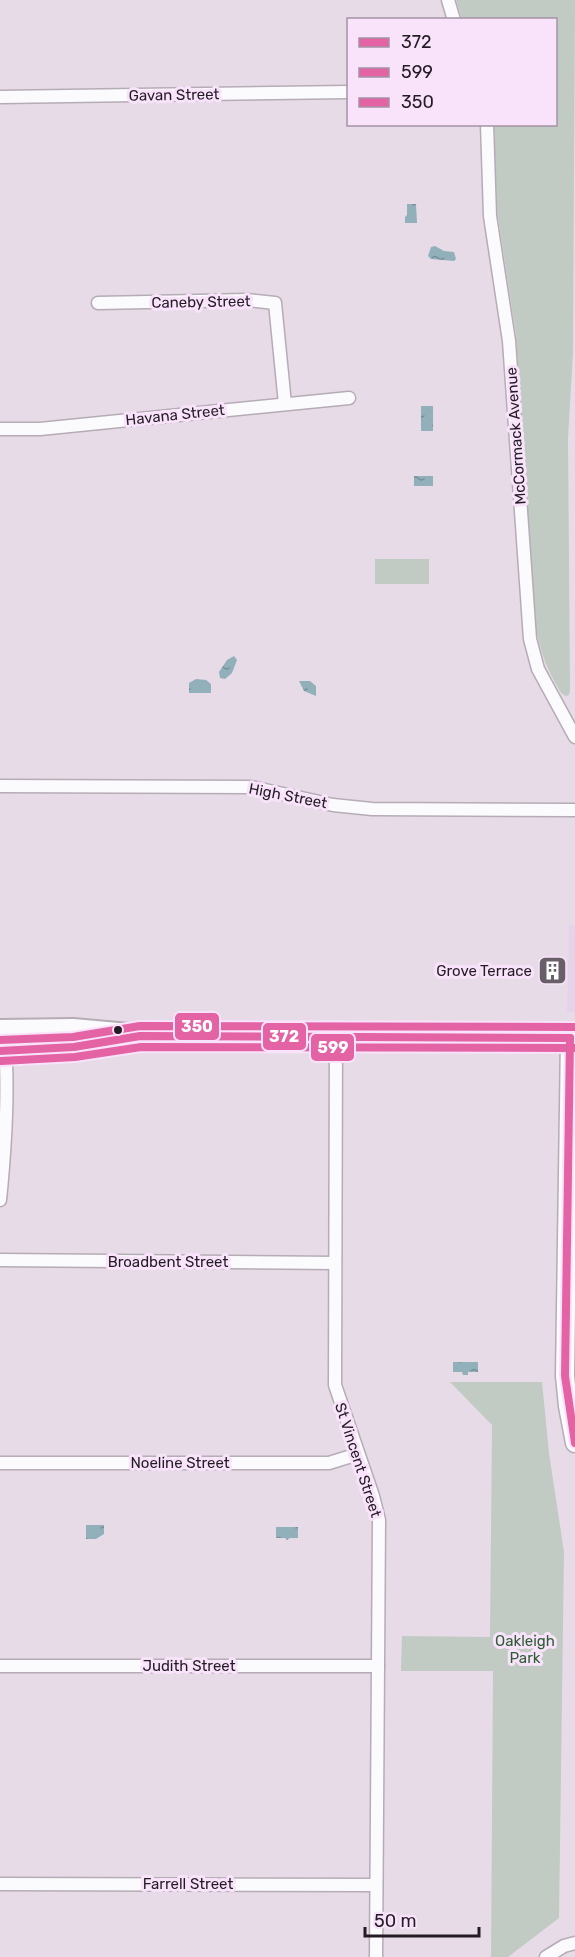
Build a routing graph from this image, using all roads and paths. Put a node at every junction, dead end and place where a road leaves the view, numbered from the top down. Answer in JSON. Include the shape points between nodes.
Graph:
{"nodes":[{"id":1,"x":448,"y":0,"type":"edge"},
{"id":2,"x":453,"y":18,"type":"edge"},
{"id":3,"x":347,"y":92,"type":"edge"},
{"id":4,"x":0,"y":98,"type":"edge"},
{"id":5,"x":487,"y":126,"type":"edge"},
{"id":6,"x":98,"y":303,"type":"dead end"},
{"id":7,"x":349,"y":399,"type":"dead end"},
{"id":8,"x":285,"y":404,"type":"junction"},
{"id":9,"x":0,"y":429,"type":"edge"},
{"id":10,"x":575,"y":737,"type":"edge"},
{"id":11,"x":0,"y":786,"type":"edge"},
{"id":12,"x":575,"y":810,"type":"edge"},
{"id":13,"x":336,"y":1036,"type":"junction"},
{"id":14,"x":572,"y":1038,"type":"edge"},
{"id":15,"x":2,"y":1041,"type":"edge"},
{"id":16,"x":0,"y":1200,"type":"edge"},
{"id":17,"x":0,"y":1260,"type":"edge"},
{"id":18,"x":335,"y":1263,"type":"junction"},
{"id":19,"x":575,"y":1443,"type":"edge"},
{"id":20,"x":358,"y":1454,"type":"junction"},
{"id":21,"x":0,"y":1463,"type":"edge"},
{"id":22,"x":0,"y":1666,"type":"edge"},
{"id":23,"x":378,"y":1666,"type":"junction"},
{"id":24,"x":0,"y":1884,"type":"edge"},
{"id":25,"x":376,"y":1885,"type":"junction"},
{"id":26,"x":575,"y":1943,"type":"edge"},
{"id":27,"x":376,"y":1957,"type":"edge"},
{"id":28,"x":546,"y":1957,"type":"edge"}],
"edges":[{"from":1,"to":2,"type":"street"},
{"from":3,"to":4,"type":"street","name":"Gavan Street"},
{"from":5,"to":10,"type":"street","name":"McCormack Avenue","via":[[491,222],[509,341],[530,639],[538,669]]},
{"from":6,"to":8,"type":"street","name":"Caneby Street","via":[[275,303]]},
{"from":7,"to":8,"type":"street","name":"Havana Street"},
{"from":8,"to":9,"type":"street","name":"Havana Street","via":[[40,429]]},
{"from":11,"to":12,"type":"street","name":"High Street","via":[[251,787],[333,805],[372,809]]},
{"from":13,"to":14,"type":"highway"},
{"from":13,"to":15,"type":"highway","via":[[140,1036],[74,1047]]},
{"from":13,"to":18,"type":"street","name":"St Vincent Street"},
{"from":14,"to":19,"type":"street","via":[[566,1376]]},
{"from":15,"to":16,"type":"street","via":[[4,1158]]},
{"from":17,"to":18,"type":"street","name":"Broadbent Street"},
{"from":18,"to":20,"type":"street","name":"St Vincent Street","via":[[334,1385]]},
{"from":20,"to":21,"type":"street","name":"Noeline Street","via":[[319,1464]]},
{"from":20,"to":23,"type":"street","name":"St Vincent Street","via":[[379,1520]]},
{"from":22,"to":23,"type":"street","name":"Judith Street"},
{"from":23,"to":25,"type":"street","name":"St Vincent Street"},
{"from":24,"to":25,"type":"street","name":"Farrell Street"},
{"from":25,"to":27,"type":"street","name":"St Vincent Street"},
{"from":26,"to":28,"type":"street"}]}
